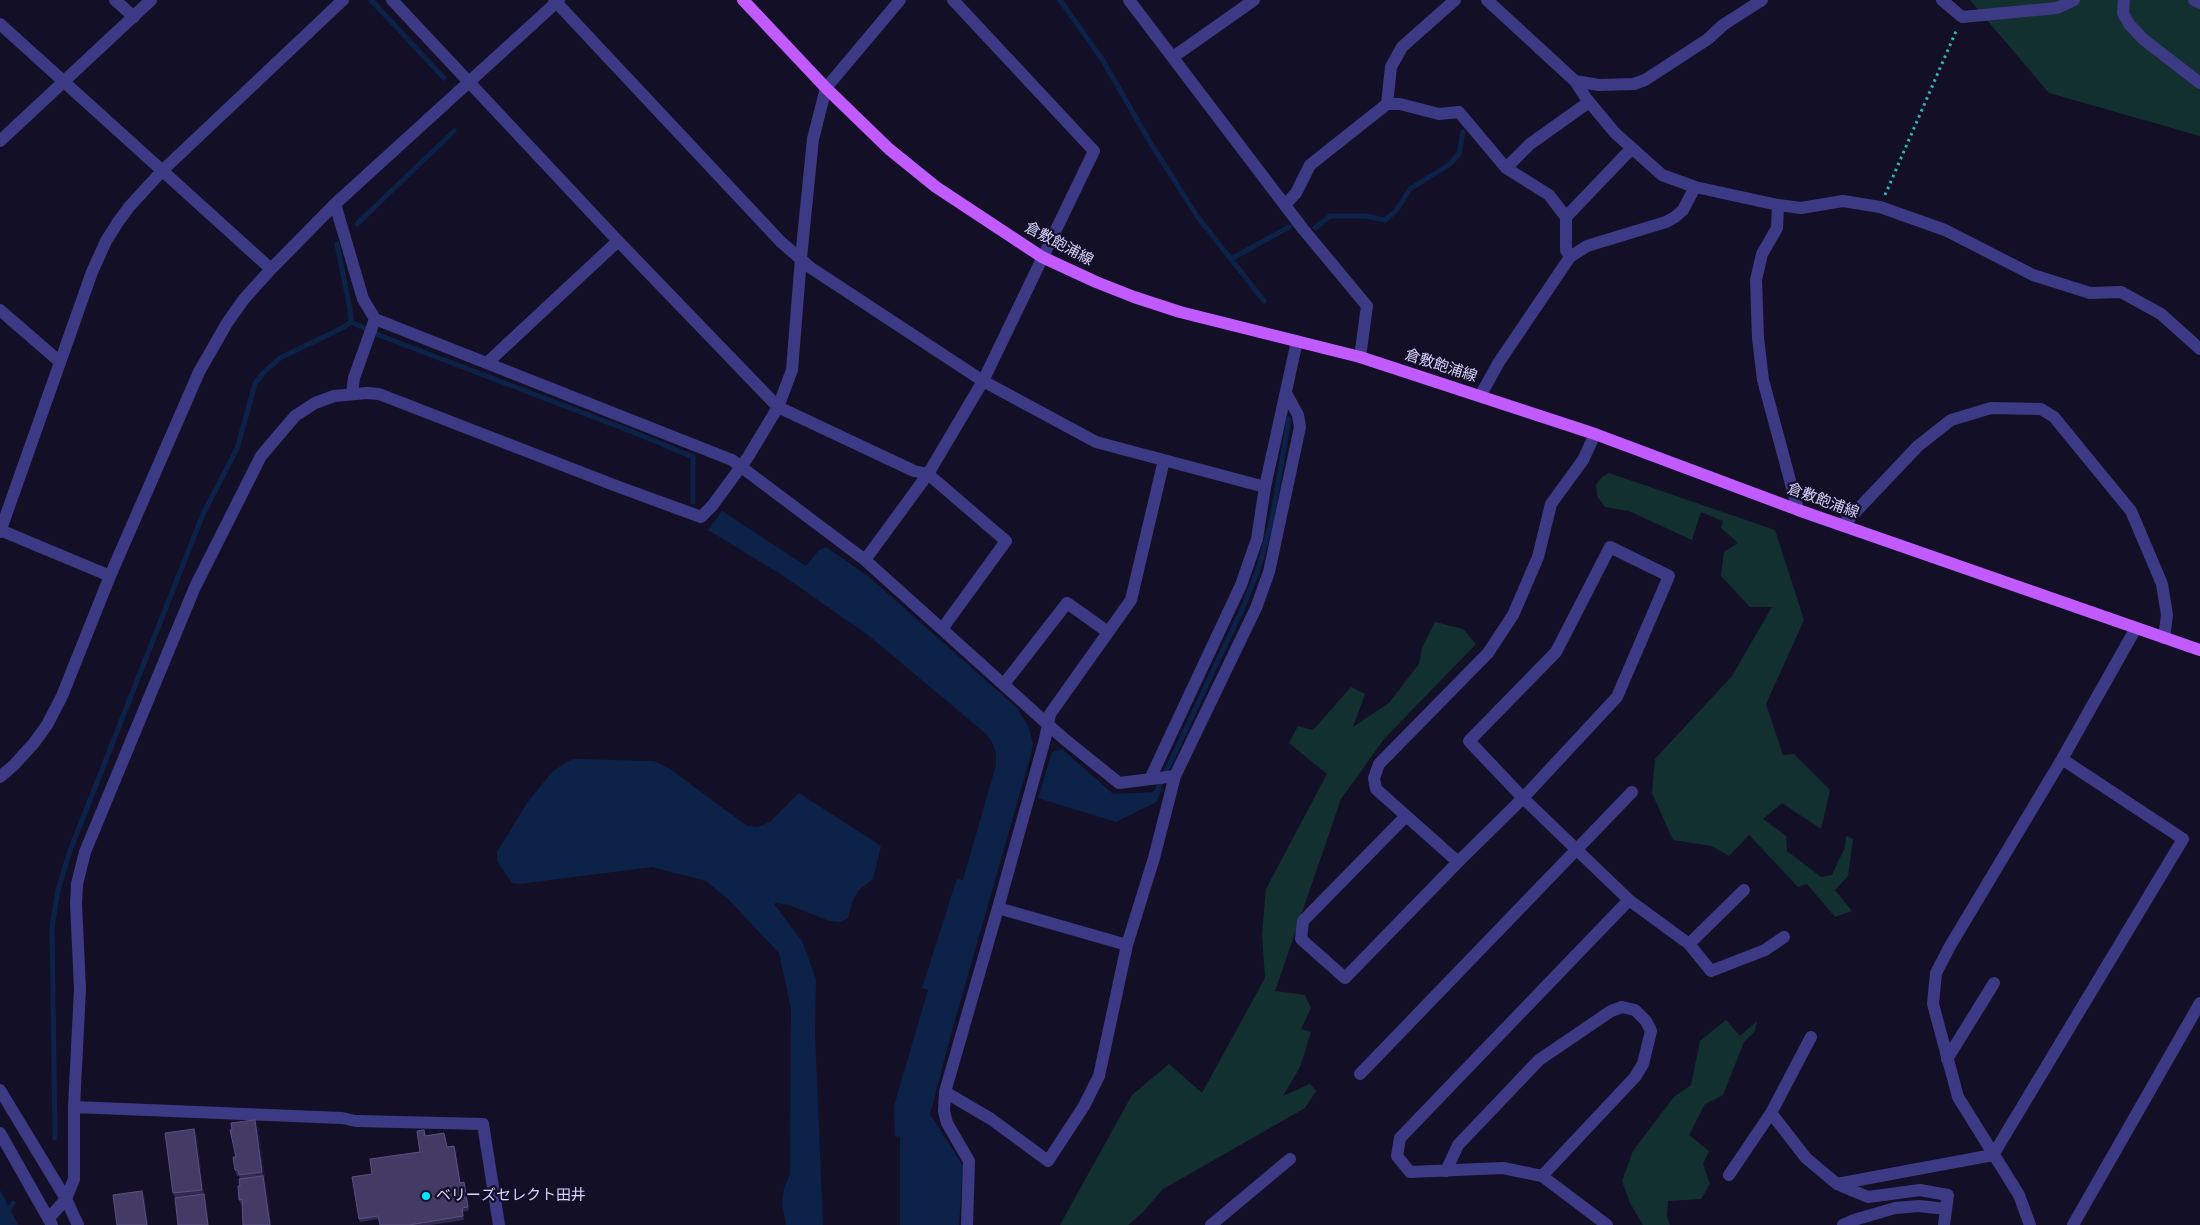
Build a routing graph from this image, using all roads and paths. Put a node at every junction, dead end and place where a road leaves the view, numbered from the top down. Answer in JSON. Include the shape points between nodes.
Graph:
{"nodes":[{"id":1,"x":115,"y":0,"type":"edge"},
{"id":2,"x":151,"y":0,"type":"edge"},
{"id":3,"x":343,"y":0,"type":"edge"},
{"id":4,"x":392,"y":0,"type":"edge"},
{"id":5,"x":743,"y":0,"type":"edge"},
{"id":6,"x":900,"y":0,"type":"edge"},
{"id":7,"x":953,"y":0,"type":"edge"},
{"id":8,"x":1129,"y":0,"type":"edge"},
{"id":9,"x":1254,"y":0,"type":"edge"},
{"id":10,"x":1454,"y":0,"type":"edge"},
{"id":11,"x":1487,"y":0,"type":"edge"},
{"id":12,"x":1762,"y":0,"type":"edge"},
{"id":13,"x":1942,"y":0,"type":"edge"},
{"id":14,"x":2074,"y":0,"type":"edge"},
{"id":15,"x":2124,"y":0,"type":"edge"},
{"id":16,"x":2194,"y":0,"type":"edge"},
{"id":17,"x":556,"y":1,"type":"edge"},
{"id":18,"x":2200,"y":3,"type":"edge"},
{"id":19,"x":134,"y":17,"type":"junction"},
{"id":20,"x":1962,"y":17,"type":"junction"},
{"id":21,"x":0,"y":24,"type":"edge"},
{"id":22,"x":1173,"y":57,"type":"junction"},
{"id":23,"x":65,"y":82,"type":"junction"},
{"id":24,"x":469,"y":82,"type":"junction"},
{"id":25,"x":1575,"y":82,"type":"junction"},
{"id":26,"x":2200,"y":83,"type":"edge"},
{"id":27,"x":826,"y":88,"type":"junction"},
{"id":28,"x":1589,"y":102,"type":"junction"},
{"id":29,"x":1387,"y":104,"type":"junction"},
{"id":30,"x":0,"y":141,"type":"edge"},
{"id":31,"x":1632,"y":148,"type":"junction"},
{"id":32,"x":1506,"y":168,"type":"junction"},
{"id":33,"x":162,"y":172,"type":"junction"},
{"id":34,"x":1695,"y":188,"type":"junction"},
{"id":35,"x":335,"y":204,"type":"junction"},
{"id":36,"x":1284,"y":205,"type":"junction"},
{"id":37,"x":1778,"y":205,"type":"junction"},
{"id":38,"x":1880,"y":207,"type":"junction"},
{"id":39,"x":1566,"y":217,"type":"junction"},
{"id":40,"x":618,"y":241,"type":"junction"},
{"id":41,"x":1042,"y":256,"type":"junction"},
{"id":42,"x":1570,"y":257,"type":"junction"},
{"id":43,"x":801,"y":258,"type":"junction"},
{"id":44,"x":271,"y":269,"type":"junction"},
{"id":45,"x":0,"y":310,"type":"edge"},
{"id":46,"x":373,"y":322,"type":"junction"},
{"id":47,"x":1297,"y":341,"type":"junction"},
{"id":48,"x":2200,"y":350,"type":"edge"},
{"id":49,"x":1360,"y":357,"type":"junction"},
{"id":50,"x":60,"y":362,"type":"junction"},
{"id":51,"x":488,"y":363,"type":"junction"},
{"id":52,"x":983,"y":381,"type":"junction"},
{"id":53,"x":352,"y":393,"type":"junction"},
{"id":54,"x":1286,"y":394,"type":"junction"},
{"id":55,"x":1480,"y":396,"type":"junction"},
{"id":56,"x":778,"y":407,"type":"junction"},
{"id":57,"x":1595,"y":434,"type":"junction"},
{"id":58,"x":1164,"y":460,"type":"junction"},
{"id":59,"x":741,"y":466,"type":"junction"},
{"id":60,"x":928,"y":474,"type":"junction"},
{"id":61,"x":1265,"y":487,"type":"junction"},
{"id":62,"x":1798,"y":510,"type":"junction"},
{"id":63,"x":1843,"y":525,"type":"junction"},
{"id":64,"x":0,"y":531,"type":"edge"},
{"id":65,"x":866,"y":560,"type":"junction"},
{"id":66,"x":110,"y":576,"type":"junction"},
{"id":67,"x":2136,"y":628,"type":"junction"},
{"id":68,"x":942,"y":629,"type":"junction"},
{"id":69,"x":1108,"y":632,"type":"junction"},
{"id":70,"x":2164,"y":638,"type":"junction"},
{"id":71,"x":2200,"y":650,"type":"edge"},
{"id":72,"x":1004,"y":684,"type":"junction"},
{"id":73,"x":1047,"y":723,"type":"junction"},
{"id":74,"x":2062,"y":759,"type":"junction"},
{"id":75,"x":0,"y":777,"type":"edge"},
{"id":76,"x":1162,"y":778,"type":"junction"},
{"id":77,"x":1632,"y":792,"type":"dead end"},
{"id":78,"x":1523,"y":798,"type":"junction"},
{"id":79,"x":1406,"y":816,"type":"junction"},
{"id":80,"x":1577,"y":850,"type":"junction"},
{"id":81,"x":1458,"y":862,"type":"junction"},
{"id":82,"x":1744,"y":890,"type":"dead end"},
{"id":83,"x":1629,"y":900,"type":"junction"},
{"id":84,"x":998,"y":908,"type":"junction"},
{"id":85,"x":1784,"y":937,"type":"dead end"},
{"id":86,"x":1689,"y":944,"type":"junction"},
{"id":87,"x":1128,"y":945,"type":"junction"},
{"id":88,"x":1994,"y":983,"type":"dead end"},
{"id":89,"x":2200,"y":1003,"type":"edge"},
{"id":90,"x":1811,"y":1037,"type":"dead end"},
{"id":91,"x":1947,"y":1059,"type":"junction"},
{"id":92,"x":1360,"y":1074,"type":"dead end"},
{"id":93,"x":0,"y":1090,"type":"edge"},
{"id":94,"x":945,"y":1092,"type":"junction"},
{"id":95,"x":74,"y":1107,"type":"junction"},
{"id":96,"x":1770,"y":1113,"type":"junction"},
{"id":97,"x":0,"y":1133,"type":"edge"},
{"id":98,"x":1993,"y":1155,"type":"junction"},
{"id":99,"x":1290,"y":1159,"type":"dead end"},
{"id":100,"x":1446,"y":1171,"type":"junction"},
{"id":101,"x":1729,"y":1175,"type":"dead end"},
{"id":102,"x":1542,"y":1176,"type":"junction"},
{"id":103,"x":1837,"y":1184,"type":"junction"},
{"id":104,"x":66,"y":1199,"type":"junction"},
{"id":105,"x":1946,"y":1209,"type":"junction"},
{"id":106,"x":50,"y":1222,"type":"edge"},
{"id":107,"x":78,"y":1225,"type":"edge"},
{"id":108,"x":499,"y":1225,"type":"edge"},
{"id":109,"x":967,"y":1225,"type":"edge"},
{"id":110,"x":1211,"y":1225,"type":"edge"},
{"id":111,"x":1606,"y":1225,"type":"edge"},
{"id":112,"x":1842,"y":1225,"type":"edge"},
{"id":113,"x":1944,"y":1225,"type":"edge"},
{"id":114,"x":2030,"y":1225,"type":"edge"},
{"id":115,"x":2072,"y":1225,"type":"edge"}],
"edges":[{"from":1,"to":19,"type":"street"},
{"from":2,"to":19,"type":"street"},
{"from":3,"to":33,"type":"street"},
{"from":4,"to":24,"type":"street"},
{"from":5,"to":27,"type":"main road","name":"倉敷飽浦線"},
{"from":6,"to":27,"type":"street"},
{"from":7,"to":41,"type":"street","via":[[1094,151]]},
{"from":8,"to":22,"type":"street"},
{"from":9,"to":22,"type":"street"},
{"from":10,"to":29,"type":"street","via":[[1402,47],[1391,67]]},
{"from":11,"to":25,"type":"street"},
{"from":12,"to":25,"type":"street","via":[[1645,80],[1634,84],[1599,85]]},
{"from":13,"to":20,"type":"street"},
{"from":14,"to":20,"type":"street","via":[[2057,8]]},
{"from":15,"to":26,"type":"street","via":[[2123,13],[2129,24],[2143,39]]},
{"from":16,"to":18,"type":"street"},
{"from":17,"to":24,"type":"street"},
{"from":17,"to":43,"type":"street","via":[[781,242]]},
{"from":19,"to":23,"type":"street"},
{"from":20,"to":38,"type":"path"},
{"from":21,"to":23,"type":"street"},
{"from":22,"to":36,"type":"street"},
{"from":23,"to":30,"type":"street"},
{"from":23,"to":33,"type":"street"},
{"from":24,"to":35,"type":"street"},
{"from":24,"to":40,"type":"street"},
{"from":25,"to":28,"type":"street"},
{"from":27,"to":41,"type":"main road","name":"倉敷飽浦線","via":[[889,149],[936,188]]},
{"from":27,"to":43,"type":"street","via":[[813,139]]},
{"from":28,"to":31,"type":"street"},
{"from":28,"to":32,"type":"street","via":[[1530,144]]},
{"from":29,"to":32,"type":"street","via":[[1439,114],[1459,112]]},
{"from":29,"to":36,"type":"street","via":[[1310,165],[1296,193]]},
{"from":31,"to":34,"type":"street","via":[[1662,175]]},
{"from":31,"to":39,"type":"street"},
{"from":32,"to":39,"type":"street","via":[[1548,196]]},
{"from":33,"to":44,"type":"street"},
{"from":33,"to":50,"type":"street","via":[[129,207],[106,241]]},
{"from":34,"to":37,"type":"street"},
{"from":34,"to":42,"type":"street","via":[[1683,210],[1666,222],[1587,246]]},
{"from":35,"to":44,"type":"street"},
{"from":35,"to":46,"type":"street"},
{"from":36,"to":49,"type":"street","via":[[1367,306]]},
{"from":37,"to":38,"type":"street","via":[[1802,208],[1843,201]]},
{"from":37,"to":62,"type":"street","via":[[1776,228],[1762,254],[1756,280],[1758,338],[1763,380]]},
{"from":38,"to":48,"type":"street","via":[[1944,230],[2033,275],[2090,293],[2120,292],[2162,314]]},
{"from":39,"to":42,"type":"street","via":[[1566,250]]},
{"from":40,"to":51,"type":"street"},
{"from":40,"to":56,"type":"street"},
{"from":41,"to":47,"type":"main road","name":"倉敷飽浦線","via":[[1134,297]]},
{"from":41,"to":52,"type":"street"},
{"from":42,"to":55,"type":"street","via":[[1499,362]]},
{"from":43,"to":52,"type":"street"},
{"from":43,"to":56,"type":"street","via":[[792,370]]},
{"from":44,"to":66,"type":"street","via":[[244,299],[212,345]]},
{"from":45,"to":50,"type":"street"},
{"from":46,"to":51,"type":"street"},
{"from":46,"to":53,"type":"street"},
{"from":47,"to":49,"type":"main road","name":"倉敷飽浦線"},
{"from":47,"to":54,"type":"street"},
{"from":49,"to":55,"type":"main road","name":"倉敷飽浦線"},
{"from":50,"to":64,"type":"street"},
{"from":51,"to":59,"type":"street"},
{"from":52,"to":58,"type":"street","via":[[1096,442]]},
{"from":52,"to":60,"type":"street"},
{"from":53,"to":59,"type":"street","via":[[379,394],[701,517]]},
{"from":53,"to":95,"type":"street","via":[[315,403],[295,416],[261,456],[195,588],[85,852],[77,884],[80,989]]},
{"from":54,"to":61,"type":"street"},
{"from":54,"to":76,"type":"street","via":[[1298,414],[1300,427],[1269,572],[1256,608]]},
{"from":55,"to":57,"type":"main road","name":"倉敷飽浦線"},
{"from":56,"to":59,"type":"street"},
{"from":56,"to":60,"type":"street","via":[[914,471]]},
{"from":57,"to":62,"type":"main road","name":"倉敷飽浦線"},
{"from":57,"to":79,"type":"street","via":[[1583,460],[1551,504],[1538,557],[1514,615],[1488,653],[1375,770],[1376,789]]},
{"from":58,"to":61,"type":"street"},
{"from":58,"to":69,"type":"street","via":[[1131,600]]},
{"from":59,"to":65,"type":"street"},
{"from":60,"to":65,"type":"street"},
{"from":60,"to":68,"type":"street","via":[[1006,541]]},
{"from":61,"to":76,"type":"street","via":[[1257,539],[1241,585]]},
{"from":62,"to":63,"type":"main road","name":"倉敷飽浦線"},
{"from":63,"to":67,"type":"main road","name":"倉敷飽浦線"},
{"from":63,"to":70,"type":"street","via":[[1918,446],[1950,420],[1991,408],[2040,409],[2054,417],[2131,511],[2162,584],[2167,615]]},
{"from":64,"to":66,"type":"street"},
{"from":65,"to":68,"type":"street"},
{"from":66,"to":75,"type":"street","via":[[62,696],[47,725]]},
{"from":67,"to":70,"type":"main road","name":"倉敷飽浦線"},
{"from":67,"to":74,"type":"street"},
{"from":68,"to":72,"type":"street"},
{"from":69,"to":72,"type":"street","via":[[1067,603]]},
{"from":69,"to":73,"type":"street","via":[[1050,714]]},
{"from":70,"to":71,"type":"main road","name":"倉敷飽浦線"},
{"from":72,"to":73,"type":"street"},
{"from":73,"to":76,"type":"street","via":[[1119,783]]},
{"from":73,"to":84,"type":"street"},
{"from":74,"to":91,"type":"street","via":[[1936,973],[1933,1004]]},
{"from":74,"to":98,"type":"street","via":[[2183,840]]},
{"from":76,"to":87,"type":"street","via":[[1154,858]]},
{"from":77,"to":80,"type":"street"},
{"from":78,"to":78,"type":"street","via":[[1617,697],[1669,576],[1610,547],[1556,652],[1469,741]]},
{"from":78,"to":80,"type":"street"},
{"from":78,"to":81,"type":"street"},
{"from":79,"to":81,"type":"street"},
{"from":79,"to":81,"type":"street","via":[[1303,921],[1301,939],[1345,978]]},
{"from":80,"to":83,"type":"street"},
{"from":80,"to":92,"type":"street"},
{"from":82,"to":86,"type":"street"},
{"from":83,"to":86,"type":"street"},
{"from":83,"to":100,"type":"street","via":[[1400,1138],[1397,1156],[1410,1172]]},
{"from":84,"to":87,"type":"street"},
{"from":84,"to":94,"type":"street"},
{"from":85,"to":86,"type":"street","via":[[1765,950],[1711,971]]},
{"from":87,"to":94,"type":"street","via":[[1099,1076],[1084,1106],[1048,1160],[991,1118]]},
{"from":88,"to":91,"type":"street"},
{"from":89,"to":115,"type":"street"},
{"from":90,"to":96,"type":"street"},
{"from":91,"to":98,"type":"street","via":[[1958,1097]]},
{"from":93,"to":104,"type":"street"},
{"from":94,"to":109,"type":"street","via":[[946,1123],[969,1161]]},
{"from":95,"to":104,"type":"street","via":[[74,1179]]},
{"from":95,"to":108,"type":"street","via":[[483,1124]]},
{"from":96,"to":101,"type":"street"},
{"from":96,"to":103,"type":"street","via":[[1806,1158]]},
{"from":97,"to":106,"type":"street"},
{"from":98,"to":103,"type":"street"},
{"from":98,"to":114,"type":"street","via":[[2019,1195]]},
{"from":99,"to":110,"type":"street"},
{"from":100,"to":102,"type":"street","via":[[1503,1168]]},
{"from":100,"to":102,"type":"street","via":[[1458,1145],[1539,1060],[1611,1011],[1622,1007],[1635,1010],[1651,1031],[1643,1064],[1635,1077]]},
{"from":102,"to":111,"type":"street"},
{"from":103,"to":105,"type":"street","via":[[1868,1197],[1920,1190],[1948,1194]]},
{"from":104,"to":106,"type":"street"},
{"from":104,"to":107,"type":"street"},
{"from":105,"to":112,"type":"street","via":[[1895,1208]]},
{"from":105,"to":113,"type":"street"}]}
